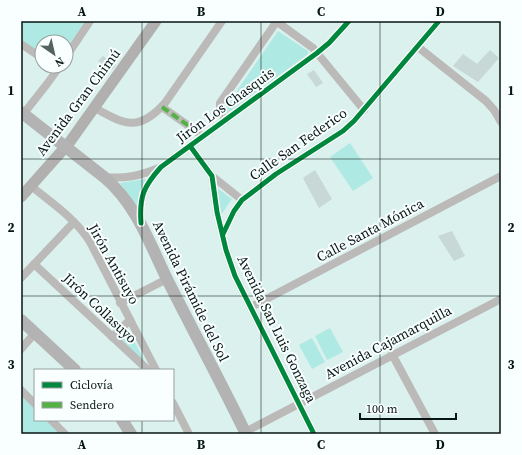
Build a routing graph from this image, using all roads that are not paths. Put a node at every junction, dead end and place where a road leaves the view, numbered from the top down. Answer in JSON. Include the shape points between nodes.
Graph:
{"nodes":[{"id":1,"x":90,"y":21,"type":"edge"},
{"id":2,"x":156,"y":21,"type":"edge"},
{"id":3,"x":222,"y":21,"type":"edge"},
{"id":4,"x":276,"y":21,"type":"edge"},
{"id":5,"x":349,"y":21,"type":"edge"},
{"id":6,"x":439,"y":21,"type":"edge"},
{"id":7,"x":21,"y":44,"type":"edge"},
{"id":8,"x":74,"y":45,"type":"edge"},
{"id":9,"x":418,"y":47,"type":"junction"},
{"id":10,"x":34,"y":53,"type":"edge"},
{"id":11,"x":317,"y":53,"type":"junction"},
{"id":12,"x":52,"y":74,"type":"edge"},
{"id":13,"x":162,"y":107,"type":"junction"},
{"id":14,"x":95,"y":108,"type":"junction"},
{"id":15,"x":364,"y":110,"type":"junction"},
{"id":16,"x":22,"y":114,"type":"edge"},
{"id":17,"x":225,"y":120,"type":"junction"},
{"id":18,"x":501,"y":122,"type":"edge"},
{"id":19,"x":203,"y":136,"type":"junction"},
{"id":20,"x":190,"y":146,"type":"junction"},
{"id":21,"x":66,"y":147,"type":"junction"},
{"id":22,"x":161,"y":167,"type":"junction"},
{"id":23,"x":212,"y":176,"type":"junction"},
{"id":24,"x":501,"y":176,"type":"edge"},
{"id":25,"x":104,"y":177,"type":"junction"},
{"id":26,"x":31,"y":186,"type":"junction"},
{"id":27,"x":21,"y":197,"type":"edge"},
{"id":28,"x":242,"y":200,"type":"junction"},
{"id":29,"x":74,"y":222,"type":"junction"},
{"id":30,"x":141,"y":223,"type":"junction"},
{"id":31,"x":223,"y":234,"type":"junction"},
{"id":32,"x":34,"y":264,"type":"junction"},
{"id":33,"x":21,"y":278,"type":"edge"},
{"id":34,"x":167,"y":279,"type":"junction"},
{"id":35,"x":501,"y":299,"type":"edge"},
{"id":36,"x":120,"y":303,"type":"junction"},
{"id":37,"x":251,"y":307,"type":"junction"},
{"id":38,"x":21,"y":320,"type":"edge"},
{"id":39,"x":130,"y":320,"type":"junction"},
{"id":40,"x":35,"y":333,"type":"junction"},
{"id":41,"x":112,"y":337,"type":"junction"},
{"id":42,"x":21,"y":349,"type":"edge"},
{"id":43,"x":392,"y":354,"type":"junction"},
{"id":44,"x":74,"y":369,"type":"edge"},
{"id":45,"x":147,"y":369,"type":"edge"},
{"id":46,"x":155,"y":369,"type":"edge"},
{"id":47,"x":21,"y":390,"type":"edge"},
{"id":48,"x":34,"y":403,"type":"edge"},
{"id":49,"x":299,"y":404,"type":"junction"},
{"id":50,"x":174,"y":405,"type":"edge"},
{"id":51,"x":52,"y":421,"type":"edge"},
{"id":52,"x":123,"y":421,"type":"edge"},
{"id":53,"x":244,"y":433,"type":"edge"},
{"id":54,"x":65,"y":434,"type":"edge"},
{"id":55,"x":131,"y":434,"type":"edge"},
{"id":56,"x":189,"y":434,"type":"edge"},
{"id":57,"x":314,"y":434,"type":"edge"},
{"id":58,"x":435,"y":434,"type":"edge"}],
"edges":[{"from":1,"to":8,"type":"street"},
{"from":2,"to":14,"type":"street","name":"Avenida Gran Chimú"},
{"from":3,"to":13,"type":"street"},
{"from":4,"to":11,"type":"street"},
{"from":4,"to":17,"type":"street","via":[[220,103],[220,112]]},
{"from":5,"to":11,"type":"street","name":"Jirón Los Chasquis"},
{"from":6,"to":9,"type":"street","name":"Calle San Federico"},
{"from":7,"to":10,"type":"street"},
{"from":9,"to":15,"type":"street","name":"Calle San Federico"},
{"from":9,"to":18,"type":"street","via":[[480,96],[494,110]]},
{"from":11,"to":15,"type":"street"},
{"from":11,"to":17,"type":"street","name":"Jirón Los Chasquis"},
{"from":12,"to":16,"type":"street"},
{"from":13,"to":14,"type":"street","via":[[147,119],[131,123],[116,120]]},
{"from":13,"to":19,"type":"street"},
{"from":14,"to":21,"type":"street","name":"Avenida Gran Chimú"},
{"from":15,"to":28,"type":"street","name":"Calle San Federico","via":[[343,131],[276,174]]},
{"from":16,"to":21,"type":"main road","name":"Avenida Pirámide del Sol"},
{"from":17,"to":19,"type":"street","name":"Jirón Los Chasquis"},
{"from":19,"to":20,"type":"street","name":"Jirón Los Chasquis"},
{"from":20,"to":22,"type":"street","name":"Jirón Los Chasquis"},
{"from":20,"to":23,"type":"street","name":"Avenida San Luis Gonzaga"},
{"from":21,"to":25,"type":"main road","name":"Avenida Pirámide del Sol"},
{"from":21,"to":26,"type":"street","name":"Avenida Gran Chimú"},
{"from":22,"to":25,"type":"street","name":"Jirón Los Chasquis","via":[[132,177]]},
{"from":22,"to":30,"type":"street","name":"Jirón Los Chasquis","via":[[144,189],[141,200]]},
{"from":23,"to":28,"type":"street"},
{"from":23,"to":31,"type":"street","name":"Avenida San Luis Gonzaga"},
{"from":24,"to":37,"type":"street","name":"Calle Santa Mónica"},
{"from":25,"to":30,"type":"main road","name":"Avenida Pirámide del Sol","via":[[125,198]]},
{"from":26,"to":27,"type":"street","name":"Avenida Gran Chimú"},
{"from":26,"to":29,"type":"street","name":"Jirón Antisuyo"},
{"from":28,"to":31,"type":"street","name":"Calle San Federico"},
{"from":29,"to":32,"type":"street"},
{"from":29,"to":36,"type":"street","name":"Jirón Antisuyo","via":[[90,242]]},
{"from":30,"to":34,"type":"main road","name":"Avenida Pirámide del Sol"},
{"from":31,"to":37,"type":"street","name":"Avenida San Luis Gonzaga","via":[[235,276]]},
{"from":32,"to":33,"type":"street"},
{"from":32,"to":41,"type":"street","name":"Jirón Collasuyo"},
{"from":34,"to":36,"type":"street"},
{"from":34,"to":53,"type":"main road","name":"Avenida Pirámide del Sol"},
{"from":35,"to":43,"type":"street","name":"Avenida Cajamarquilla"},
{"from":36,"to":39,"type":"street","name":"Jirón Antisuyo"},
{"from":37,"to":49,"type":"street","name":"Avenida San Luis Gonzaga"},
{"from":38,"to":40,"type":"main road"},
{"from":39,"to":41,"type":"street"},
{"from":39,"to":46,"type":"street","name":"Jirón Antisuyo"},
{"from":40,"to":42,"type":"street"},
{"from":40,"to":44,"type":"main road"},
{"from":41,"to":45,"type":"street","name":"Jirón Collasuyo"},
{"from":43,"to":49,"type":"street","name":"Avenida Cajamarquilla"},
{"from":43,"to":58,"type":"street"},
{"from":47,"to":48,"type":"street"},
{"from":49,"to":53,"type":"street","name":"Avenida Cajamarquilla"},
{"from":49,"to":57,"type":"street","name":"Avenida San Luis Gonzaga"},
{"from":50,"to":56,"type":"street"},
{"from":51,"to":54,"type":"street"},
{"from":52,"to":55,"type":"main road"}]}
